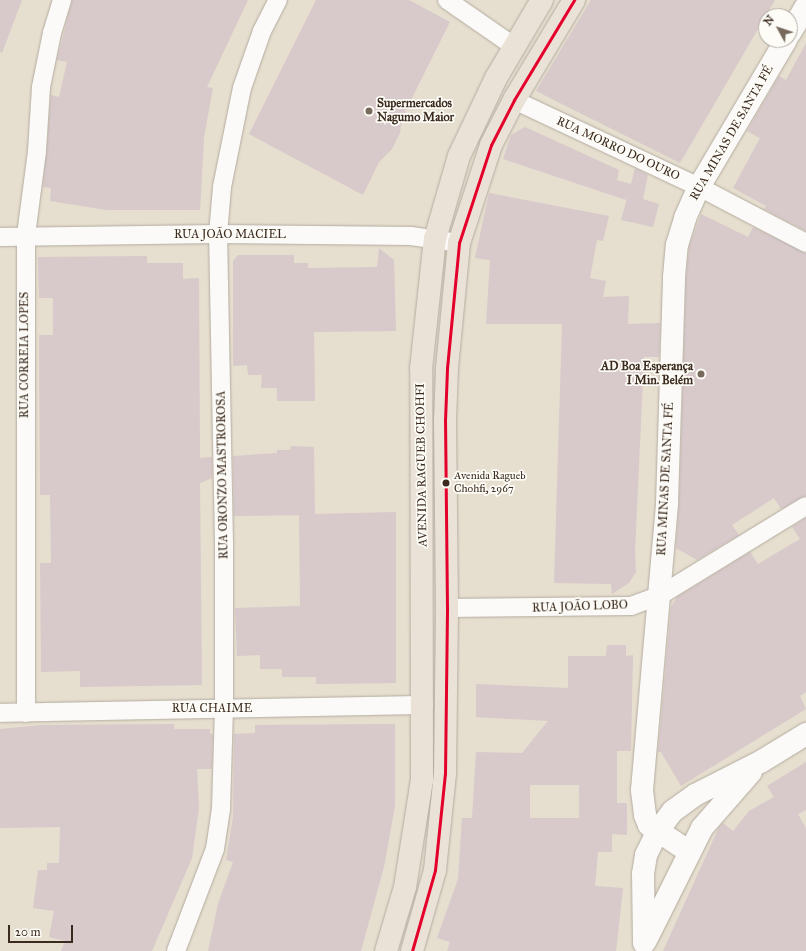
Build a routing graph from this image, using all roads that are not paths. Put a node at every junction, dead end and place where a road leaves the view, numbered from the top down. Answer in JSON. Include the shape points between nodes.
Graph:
{"nodes":[{"id":1,"x":62,"y":0,"type":"edge"},
{"id":2,"x":278,"y":0,"type":"edge"},
{"id":3,"x":447,"y":0,"type":"edge"},
{"id":4,"x":542,"y":0,"type":"edge"},
{"id":5,"x":574,"y":0,"type":"edge"},
{"id":6,"x":806,"y":7,"type":"edge"},
{"id":7,"x":798,"y":20,"type":"edge"},
{"id":8,"x":515,"y":47,"type":"junction"},
{"id":9,"x":781,"y":48,"type":"edge"},
{"id":10,"x":514,"y":100,"type":"junction"},
{"id":11,"x":699,"y":187,"type":"junction"},
{"id":12,"x":218,"y":234,"type":"junction"},
{"id":13,"x":26,"y":236,"type":"junction"},
{"id":14,"x":0,"y":237,"type":"edge"},
{"id":15,"x":435,"y":239,"type":"junction"},
{"id":16,"x":459,"y":243,"type":"junction"},
{"id":17,"x":806,"y":243,"type":"edge"},
{"id":18,"x":806,"y":506,"type":"edge"},
{"id":19,"x":659,"y":596,"type":"junction"},
{"id":20,"x":447,"y":608,"type":"junction"},
{"id":21,"x":424,"y":705,"type":"junction"},
{"id":22,"x":224,"y":710,"type":"junction"},
{"id":23,"x":0,"y":713,"type":"edge"},
{"id":24,"x":26,"y":713,"type":"junction"},
{"id":25,"x":806,"y":734,"type":"edge"},
{"id":26,"x":762,"y":761,"type":"junction"},
{"id":27,"x":657,"y":832,"type":"junction"},
{"id":28,"x":688,"y":851,"type":"junction"},
{"id":29,"x":643,"y":947,"type":"edge"},
{"id":30,"x":176,"y":951,"type":"edge"},
{"id":31,"x":386,"y":951,"type":"edge"},
{"id":32,"x":412,"y":951,"type":"edge"}],
"edges":[{"from":1,"to":13,"type":"street","name":"RUA CORREIA LOPES","via":[[41,87]]},
{"from":2,"to":12,"type":"street","name":"RUA ORONZO MASTROROSA","via":[[262,31],[242,88],[222,187]]},
{"from":3,"to":8,"type":"street"},
{"from":4,"to":8,"type":"main road","name":"AVENIDA RAGUEB CHOHFI"},
{"from":5,"to":10,"type":"main road","name":"AVENIDA RAGUEB CHOHFI"},
{"from":6,"to":7,"type":"street"},
{"from":8,"to":15,"type":"main road","name":"AVENIDA RAGUEB CHOHFI","via":[[484,102],[459,156]]},
{"from":9,"to":11,"type":"street","name":"RUA MINAS DE SANTA FÉ"},
{"from":10,"to":11,"type":"street","name":"RUA MORRO DO OURO"},
{"from":10,"to":16,"type":"main road","name":"AVENIDA RAGUEB CHOHFI","via":[[491,145]]},
{"from":11,"to":17,"type":"street","name":"RUA MORRO DO OURO"},
{"from":11,"to":19,"type":"street","name":"RUA MINAS DE SANTA FÉ","via":[[685,218],[677,245],[667,503]]},
{"from":12,"to":13,"type":"street","name":"RUA JOÃO MACIEL"},
{"from":12,"to":15,"type":"street","name":"RUA JOÃO MACIEL"},
{"from":12,"to":22,"type":"street","name":"RUA ORONZO MASTROROSA"},
{"from":13,"to":14,"type":"street","name":"RUA JOÃO MACIEL"},
{"from":13,"to":24,"type":"street","name":"RUA CORREIA LOPES"},
{"from":15,"to":16,"type":"street","name":"RUA JOÃO MACIEL"},
{"from":15,"to":21,"type":"main road","name":"AVENIDA RAGUEB CHOHFI","via":[[421,369]]},
{"from":16,"to":20,"type":"main road","name":"AVENIDA RAGUEB CHOHFI","via":[[448,354],[445,421]]},
{"from":18,"to":19,"type":"street","name":"RUA JOÃO LOBO"},
{"from":19,"to":20,"type":"street","name":"RUA JOÃO LOBO","via":[[631,606],[614,608]]},
{"from":19,"to":27,"type":"street","name":"RUA MINAS DE SANTA FÉ","via":[[642,790],[645,815]]},
{"from":20,"to":32,"type":"main road","name":"AVENIDA RAGUEB CHOHFI","via":[[445,774],[441,825],[435,870]]},
{"from":21,"to":22,"type":"street","name":"RUA CHAIME"},
{"from":21,"to":31,"type":"main road","name":"AVENIDA RAGUEB CHOHFI","via":[[422,780],[412,850],[405,888]]},
{"from":22,"to":24,"type":"street","name":"RUA CHAIME"},
{"from":22,"to":30,"type":"street","name":"RUA ORONZO MASTROROSA","via":[[221,809],[215,849]]},
{"from":23,"to":24,"type":"street","name":"RUA CHAIME"},
{"from":25,"to":26,"type":"street"},
{"from":26,"to":27,"type":"street","via":[[695,795],[673,811]]},
{"from":26,"to":28,"type":"street","via":[[719,805]]},
{"from":27,"to":28,"type":"street","name":"RUA MINAS DE SANTA FÉ"},
{"from":27,"to":29,"type":"street","via":[[646,854],[643,874]]},
{"from":28,"to":29,"type":"street"}]}
